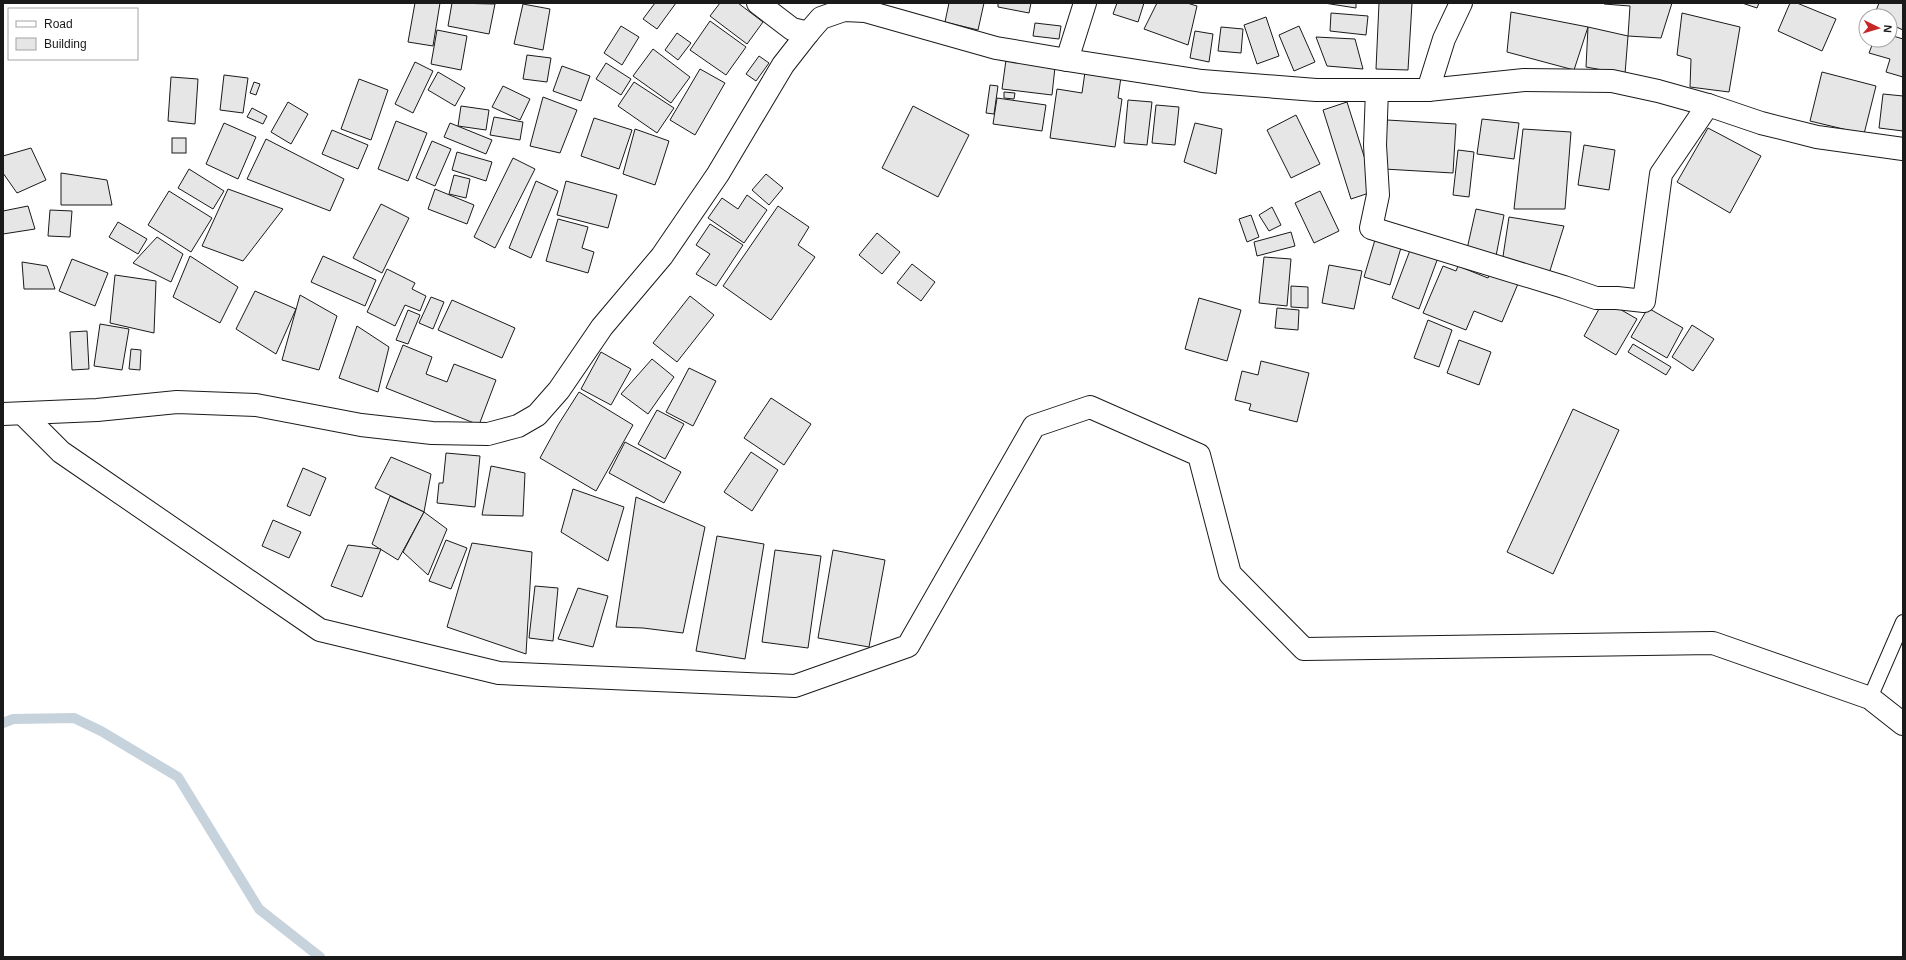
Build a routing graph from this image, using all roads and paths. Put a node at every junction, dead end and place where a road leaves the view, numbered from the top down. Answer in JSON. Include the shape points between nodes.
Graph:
{"nodes":[{"id":1,"x":758,"y":3,"type":"edge"},
{"id":2,"x":1086,"y":3,"type":"edge"},
{"id":3,"x":1461,"y":3,"type":"edge"},
{"id":4,"x":808,"y":33,"type":"junction"},
{"id":5,"x":1067,"y":60,"type":"junction"},
{"id":6,"x":1377,"y":90,"type":"junction"},
{"id":7,"x":1428,"y":90,"type":"junction"},
{"id":8,"x":1708,"y":105,"type":"junction"},
{"id":9,"x":1903,"y":149,"type":"edge"},
{"id":10,"x":13,"y":414,"type":"edge"},
{"id":11,"x":1903,"y":622,"type":"edge"},
{"id":12,"x":1870,"y":698,"type":"junction"},
{"id":13,"x":1903,"y":724,"type":"edge"}],
"edges":[{"from":1,"to":4,"type":"street","via":[[792,29]]},
{"from":2,"to":5,"type":"street"},
{"from":3,"to":7,"type":"street","via":[[1444,39]]},
{"from":4,"to":5,"type":"street","via":[[821,18],[844,10],[865,11],[996,48]]},
{"from":4,"to":10,"type":"street","via":[[783,65],[718,174],[662,256],[602,327],[559,390],[537,415],[518,426],[488,434],[432,433],[361,425],[256,404],[177,402],[98,410]]},
{"from":5,"to":6,"type":"street","via":[[1202,81],[1316,90]]},
{"from":6,"to":7,"type":"street"},
{"from":6,"to":8,"type":"street","via":[[1375,145],[1378,195],[1371,228],[1596,298],[1644,301],[1661,174]]},
{"from":7,"to":8,"type":"street","via":[[1524,80],[1612,81]]},
{"from":8,"to":9,"type":"street","via":[[1761,123],[1817,137]]},
{"from":10,"to":12,"type":"street","via":[[61,452],[320,630],[499,673],[795,686],[908,646],[1034,426],[1090,407],[1199,455],[1230,574],[1304,649],[1713,643]]},
{"from":11,"to":12,"type":"lane"},
{"from":12,"to":13,"type":"street"}]}
